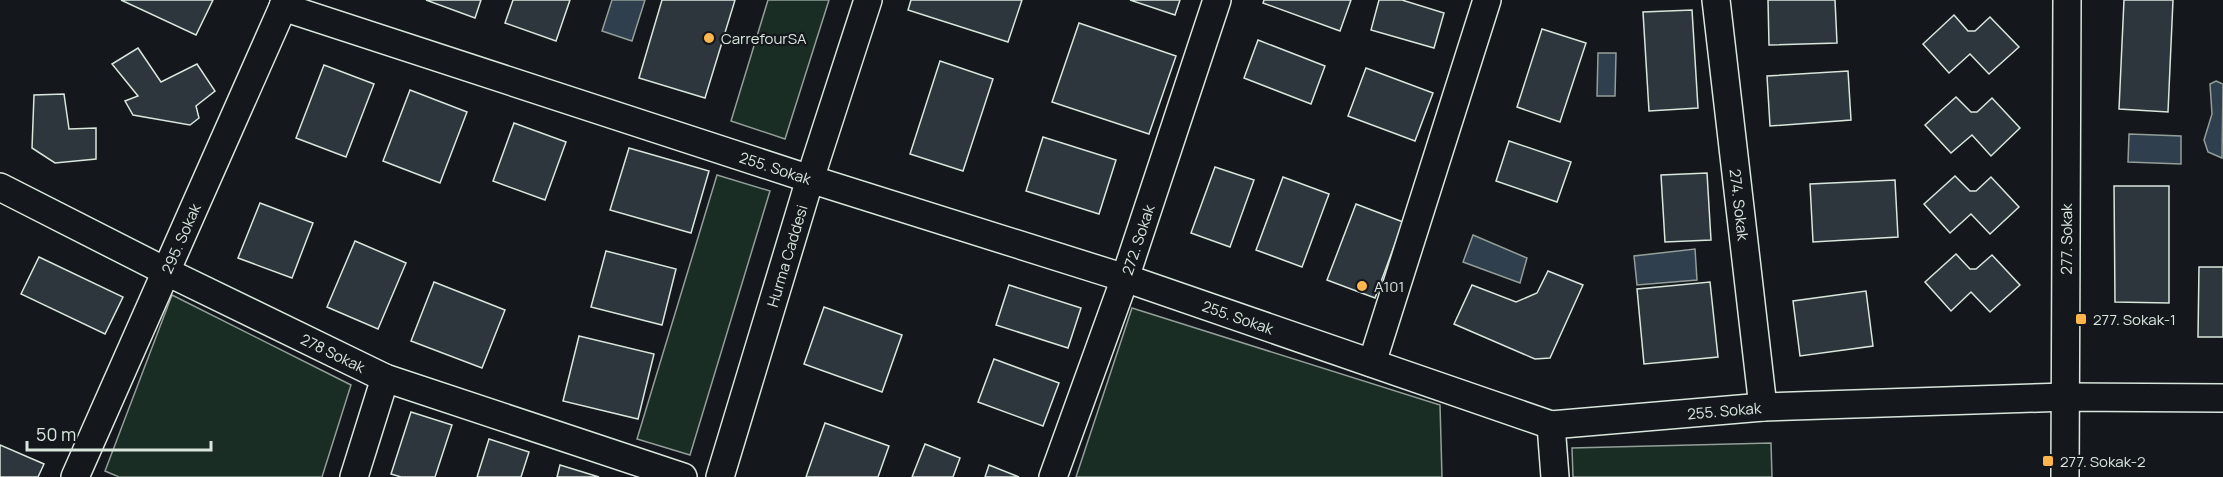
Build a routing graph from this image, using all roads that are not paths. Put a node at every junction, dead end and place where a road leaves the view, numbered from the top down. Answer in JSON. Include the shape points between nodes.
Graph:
{"nodes":[{"id":1,"x":868,"y":0,"type":"edge"},
{"id":2,"x":1217,"y":0,"type":"edge"},
{"id":3,"x":1487,"y":0,"type":"edge"},
{"id":4,"x":1716,"y":0,"type":"edge"},
{"id":5,"x":2067,"y":0,"type":"edge"},
{"id":6,"x":284,"y":3,"type":"edge"},
{"id":7,"x":810,"y":179,"type":"junction"},
{"id":8,"x":0,"y":187,"type":"edge"},
{"id":9,"x":165,"y":271,"type":"junction"},
{"id":10,"x":1125,"y":278,"type":"junction"},
{"id":11,"x":1372,"y":363,"type":"junction"},
{"id":12,"x":385,"y":378,"type":"junction"},
{"id":13,"x":2066,"y":397,"type":"junction"},
{"id":14,"x":2223,"y":398,"type":"edge"},
{"id":15,"x":1763,"y":407,"type":"junction"},
{"id":16,"x":1551,"y":424,"type":"junction"},
{"id":17,"x":75,"y":477,"type":"edge"},
{"id":18,"x":354,"y":477,"type":"edge"},
{"id":19,"x":683,"y":477,"type":"edge"},
{"id":20,"x":720,"y":477,"type":"edge"},
{"id":21,"x":1053,"y":477,"type":"edge"},
{"id":22,"x":1555,"y":477,"type":"edge"},
{"id":23,"x":2065,"y":477,"type":"edge"}],
"edges":[{"from":1,"to":7,"type":"street","name":"Hurma Caddesi"},
{"from":2,"to":10,"type":"street","name":"272. Sokak"},
{"from":3,"to":11,"type":"street"},
{"from":4,"to":15,"type":"street","name":"274. Sokak"},
{"from":5,"to":13,"type":"street","name":"277. Sokak"},
{"from":6,"to":7,"type":"street","name":"255. Sokak"},
{"from":6,"to":9,"type":"street","name":"295. Sokak"},
{"from":7,"to":10,"type":"street","name":"255. Sokak"},
{"from":7,"to":20,"type":"street","name":"Hurma Caddesi"},
{"from":8,"to":9,"type":"street","name":"278 Sokak"},
{"from":9,"to":12,"type":"street","name":"278 Sokak"},
{"from":9,"to":17,"type":"street","name":"295. Sokak"},
{"from":10,"to":11,"type":"street","name":"255. Sokak"},
{"from":10,"to":21,"type":"street","name":"272. Sokak"},
{"from":11,"to":16,"type":"street","name":"255. Sokak"},
{"from":12,"to":18,"type":"street"},
{"from":12,"to":19,"type":"street","name":"278 Sokak"},
{"from":13,"to":14,"type":"street","name":"255. Sokak"},
{"from":13,"to":15,"type":"street","name":"255. Sokak"},
{"from":13,"to":23,"type":"street","name":"277. Sokak"},
{"from":15,"to":16,"type":"street","name":"255. Sokak"},
{"from":16,"to":22,"type":"street"}]}
